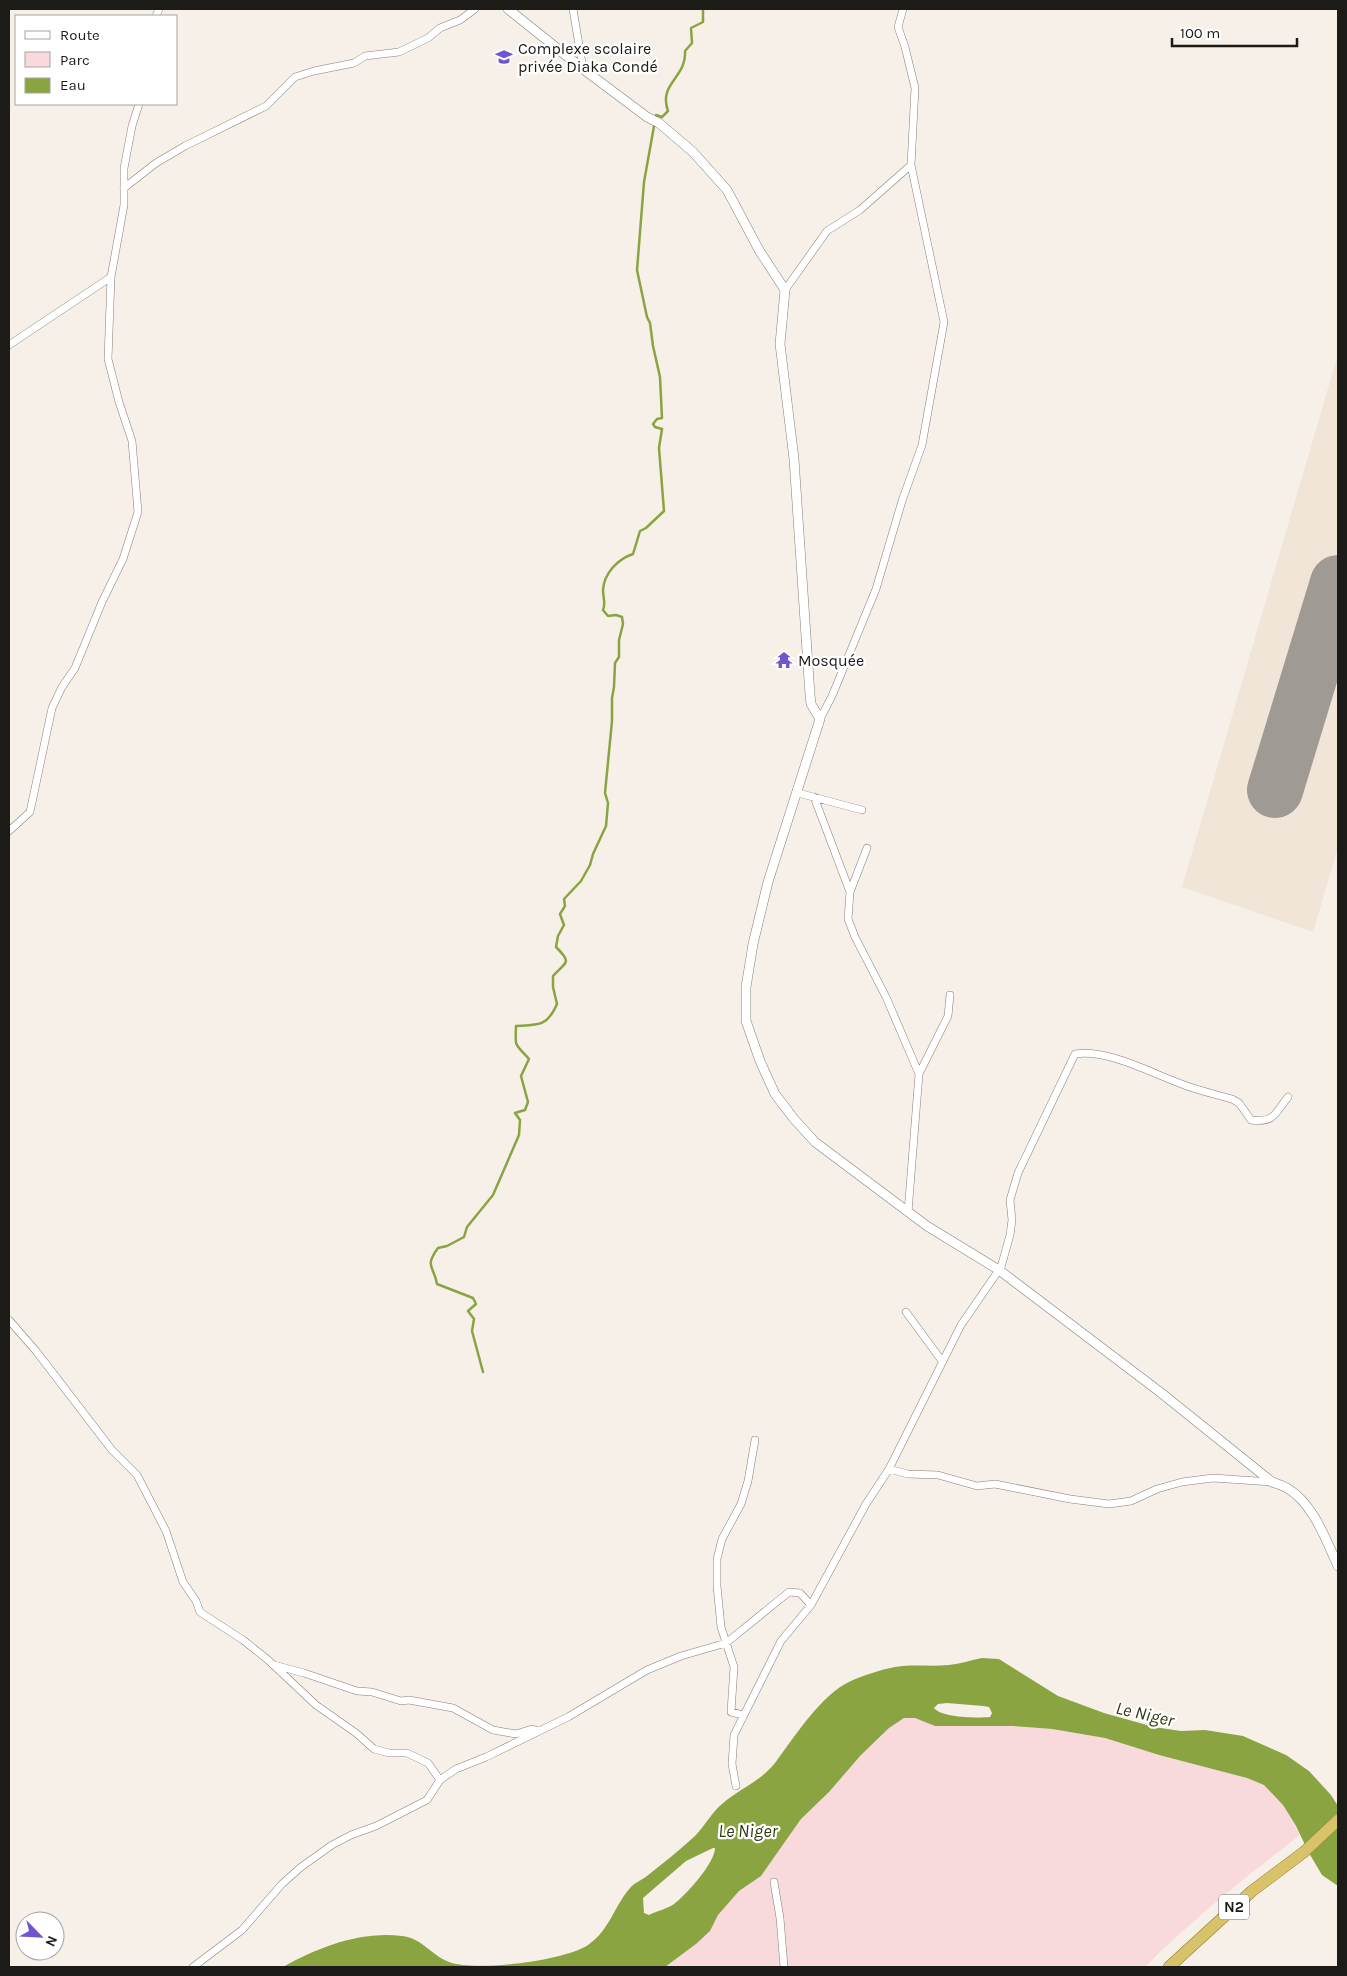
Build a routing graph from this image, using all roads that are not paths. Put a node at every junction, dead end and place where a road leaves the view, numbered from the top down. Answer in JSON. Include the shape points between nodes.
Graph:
{"nodes":[{"id":1,"x":475,"y":9,"type":"edge"},
{"id":2,"x":508,"y":9,"type":"edge"},
{"id":3,"x":573,"y":9,"type":"edge"},
{"id":4,"x":903,"y":9,"type":"edge"},
{"id":5,"x":584,"y":70,"type":"junction"},
{"id":6,"x":139,"y":105,"type":"edge"},
{"id":7,"x":911,"y":165,"type":"junction"},
{"id":8,"x":124,"y":188,"type":"junction"},
{"id":9,"x":111,"y":277,"type":"junction"},
{"id":10,"x":785,"y":290,"type":"junction"},
{"id":11,"x":9,"y":345,"type":"edge"},
{"id":12,"x":820,"y":719,"type":"junction"},
{"id":13,"x":798,"y":793,"type":"junction"},
{"id":14,"x":814,"y":797,"type":"junction"},
{"id":15,"x":862,"y":810,"type":"dead end"},
{"id":16,"x":9,"y":831,"type":"edge"},
{"id":17,"x":867,"y":848,"type":"dead end"},
{"id":18,"x":850,"y":892,"type":"junction"},
{"id":19,"x":950,"y":995,"type":"dead end"},
{"id":20,"x":919,"y":1074,"type":"junction"},
{"id":21,"x":1288,"y":1097,"type":"dead end"},
{"id":22,"x":908,"y":1212,"type":"junction"},
{"id":23,"x":999,"y":1270,"type":"junction"},
{"id":24,"x":906,"y":1312,"type":"dead end"},
{"id":25,"x":9,"y":1320,"type":"edge"},
{"id":26,"x":942,"y":1361,"type":"junction"},
{"id":27,"x":755,"y":1440,"type":"dead end"},
{"id":28,"x":889,"y":1469,"type":"junction"},
{"id":29,"x":1272,"y":1482,"type":"junction"},
{"id":30,"x":1338,"y":1566,"type":"edge"},
{"id":31,"x":811,"y":1605,"type":"junction"},
{"id":32,"x":726,"y":1643,"type":"junction"},
{"id":33,"x":274,"y":1665,"type":"junction"},
{"id":34,"x":743,"y":1715,"type":"junction"},
{"id":35,"x":539,"y":1731,"type":"junction"},
{"id":36,"x":440,"y":1780,"type":"junction"},
{"id":37,"x":736,"y":1786,"type":"dead end"},
{"id":38,"x":1338,"y":1820,"type":"edge"},
{"id":39,"x":774,"y":1882,"type":"dead end"},
{"id":40,"x":193,"y":1967,"type":"edge"},
{"id":41,"x":784,"y":1967,"type":"edge"},
{"id":42,"x":1169,"y":1967,"type":"edge"}],
"edges":[{"from":1,"to":8,"type":"street","via":[[399,52],[365,56],[354,63],[295,77],[266,106],[185,146]]},
{"from":2,"to":5,"type":"street"},
{"from":3,"to":5,"type":"street"},
{"from":4,"to":7,"type":"street","via":[[898,28],[915,88]]},
{"from":5,"to":10,"type":"street","via":[[693,152],[727,190]]},
{"from":6,"to":8,"type":"street","via":[[124,168]]},
{"from":7,"to":10,"type":"street","via":[[860,210],[827,231]]},
{"from":7,"to":12,"type":"street","via":[[944,322],[922,445],[876,589]]},
{"from":8,"to":9,"type":"street"},
{"from":9,"to":11,"type":"street"},
{"from":9,"to":16,"type":"street","via":[[108,359],[132,441],[138,512],[123,559],[74,668],[52,708],[30,812]]},
{"from":10,"to":12,"type":"street","via":[[780,344],[794,459],[810,695],[811,704]]},
{"from":12,"to":13,"type":"street"},
{"from":13,"to":14,"type":"street"},
{"from":13,"to":22,"type":"street","via":[[768,882],[753,944],[746,987],[746,1021],[775,1094],[794,1118],[815,1142]]},
{"from":14,"to":15,"type":"street"},
{"from":14,"to":18,"type":"street"},
{"from":17,"to":18,"type":"street"},
{"from":18,"to":20,"type":"street","via":[[848,919],[854,937],[886,998]]},
{"from":19,"to":20,"type":"street","via":[[948,1016]]},
{"from":20,"to":22,"type":"street"},
{"from":21,"to":23,"type":"street","via":[[1279,1112],[1266,1120],[1251,1120],[1232,1099],[1181,1084],[1119,1059],[1075,1054],[1018,1173],[1010,1200],[1010,1235]]},
{"from":22,"to":23,"type":"street"},
{"from":23,"to":26,"type":"street","via":[[961,1325]]},
{"from":23,"to":29,"type":"street"},
{"from":24,"to":26,"type":"street"},
{"from":25,"to":33,"type":"street","via":[[112,1450],[137,1475],[166,1531],[183,1582],[200,1612]]},
{"from":26,"to":28,"type":"street"},
{"from":27,"to":32,"type":"street","via":[[741,1504],[722,1539],[717,1559],[721,1628]]},
{"from":28,"to":29,"type":"street","via":[[908,1474],[938,1475],[977,1486],[995,1484],[1109,1504],[1131,1501],[1182,1482],[1213,1478]]},
{"from":28,"to":31,"type":"street","via":[[866,1504]]},
{"from":29,"to":30,"type":"street","via":[[1298,1497],[1318,1521]]},
{"from":31,"to":32,"type":"street","via":[[800,1593],[789,1592]]},
{"from":31,"to":34,"type":"street","via":[[781,1641]]},
{"from":32,"to":34,"type":"street","via":[[734,1667],[731,1712]]},
{"from":32,"to":35,"type":"street","via":[[647,1670]]},
{"from":33,"to":35,"type":"street","via":[[356,1691],[453,1708],[494,1730],[516,1734],[532,1729]]},
{"from":33,"to":36,"type":"street","via":[[316,1705],[374,1749],[407,1753],[428,1763]]},
{"from":34,"to":37,"type":"street","via":[[734,1735],[732,1764]]},
{"from":35,"to":36,"type":"street","via":[[456,1769]]},
{"from":36,"to":40,"type":"street","via":[[427,1800],[376,1826],[350,1835],[301,1867],[270,1896],[242,1930]]},
{"from":38,"to":42,"type":"highway","number":"N2","via":[[1304,1852],[1252,1891]]},
{"from":39,"to":41,"type":"street"}]}
